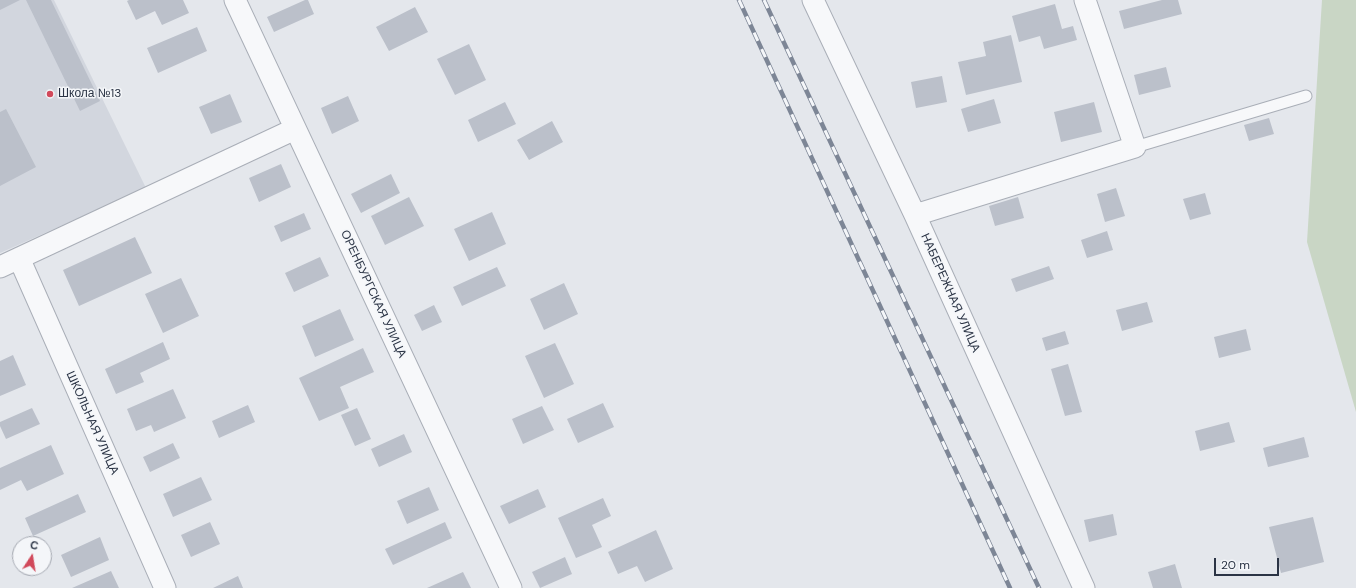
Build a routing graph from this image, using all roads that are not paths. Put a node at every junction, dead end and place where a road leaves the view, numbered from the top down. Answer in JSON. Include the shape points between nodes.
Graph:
{"nodes":[{"id":1,"x":235,"y":0,"type":"edge"},
{"id":2,"x":813,"y":0,"type":"edge"},
{"id":3,"x":1085,"y":0,"type":"edge"},
{"id":4,"x":1306,"y":96,"type":"dead end"},
{"id":5,"x":295,"y":129,"type":"junction"},
{"id":6,"x":1135,"y":147,"type":"junction"},
{"id":7,"x":915,"y":215,"type":"junction"},
{"id":8,"x":19,"y":258,"type":"junction"},
{"id":9,"x":0,"y":267,"type":"edge"},
{"id":10,"x":165,"y":588,"type":"edge"},
{"id":11,"x":511,"y":588,"type":"edge"},
{"id":12,"x":1084,"y":588,"type":"edge"}],
"edges":[{"from":1,"to":5,"type":"street","name":"ОРЕНБУРГСКАЯ УЛИЦА"},
{"from":2,"to":7,"type":"street","name":"НАБЕРЕЖНАЯ УЛИЦА"},
{"from":3,"to":6,"type":"street"},
{"from":4,"to":6,"type":"lane"},
{"from":5,"to":8,"type":"street"},
{"from":5,"to":11,"type":"street","name":"ОРЕНБУРГСКАЯ УЛИЦА"},
{"from":6,"to":7,"type":"street"},
{"from":7,"to":12,"type":"street","name":"НАБЕРЕЖНАЯ УЛИЦА"},
{"from":8,"to":9,"type":"street"},
{"from":8,"to":10,"type":"street","name":"ШКОЛЬНАЯ УЛИЦА"}]}
